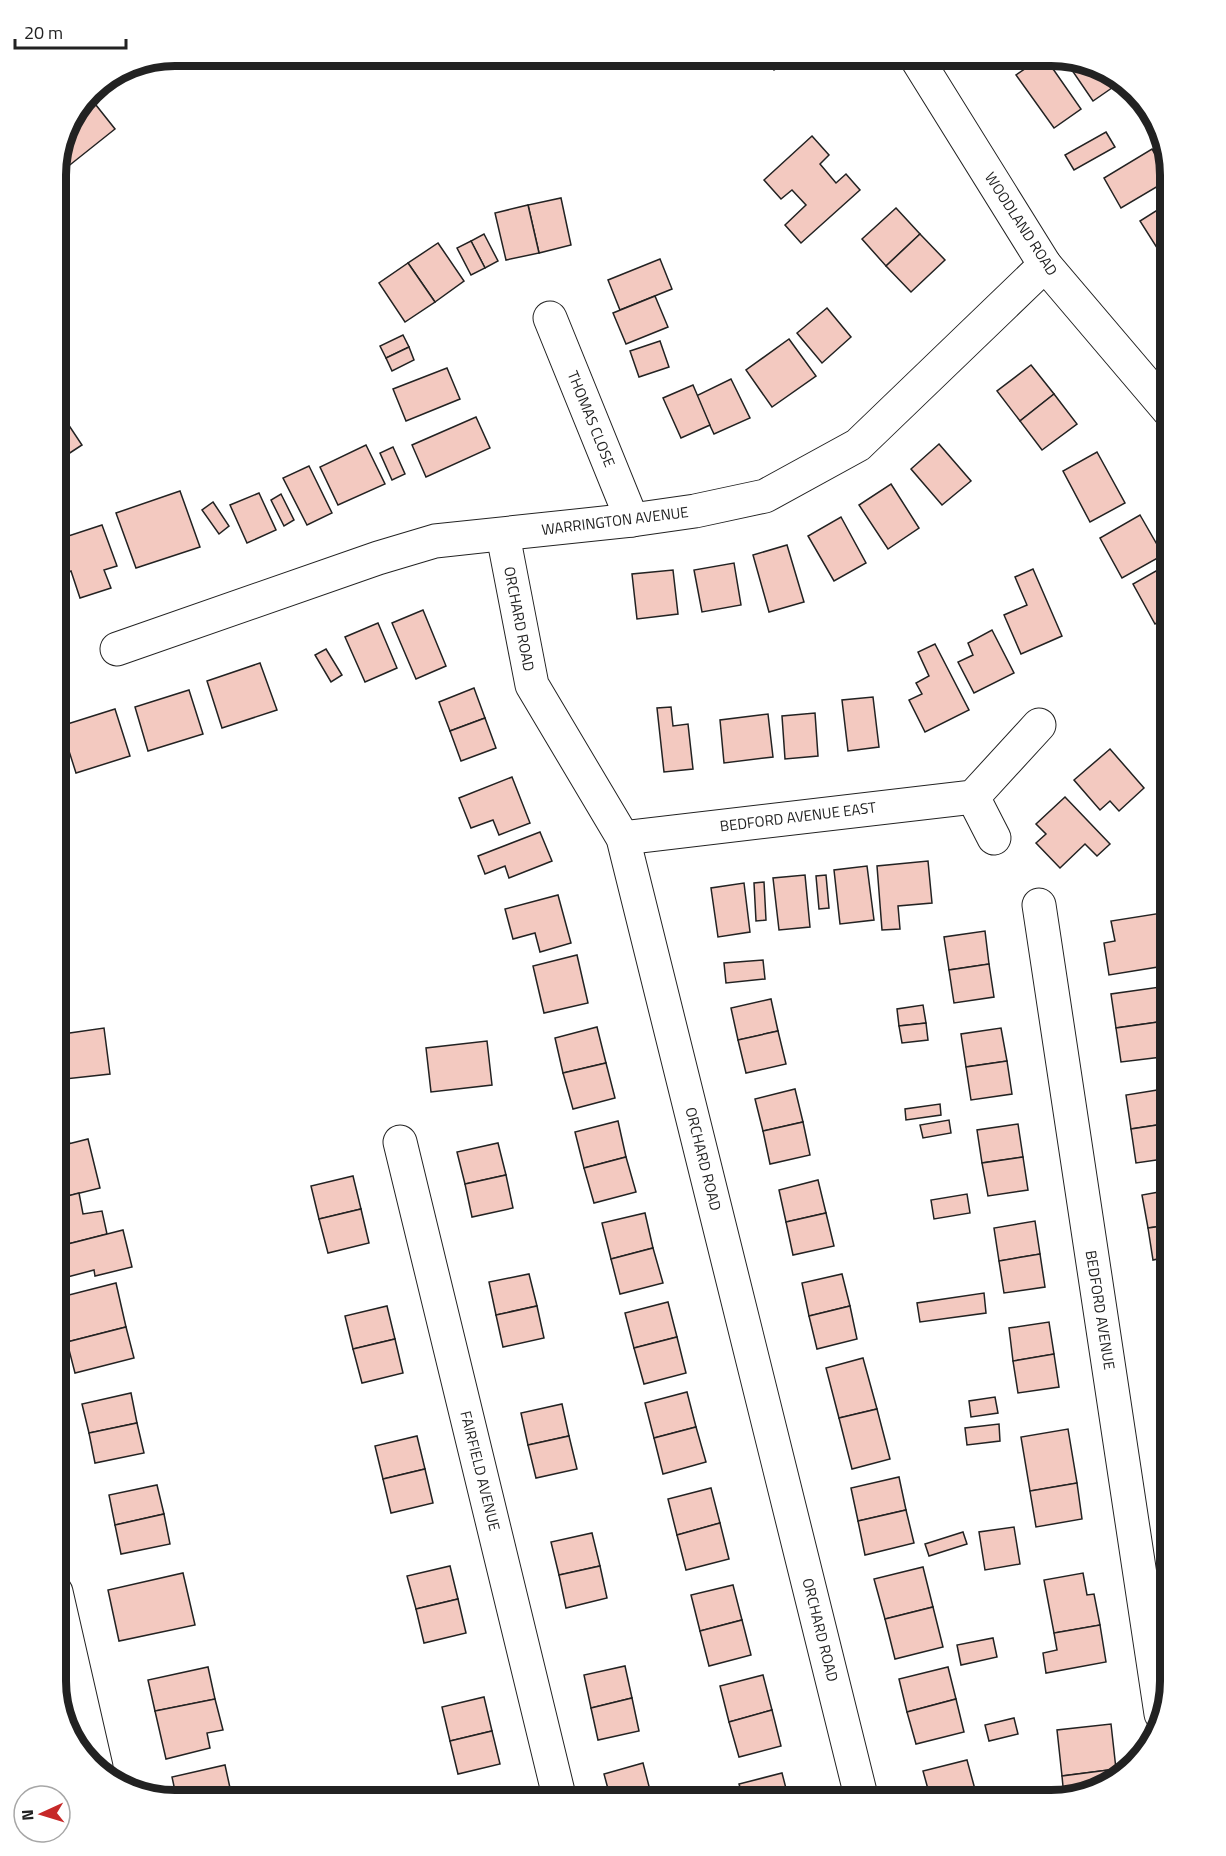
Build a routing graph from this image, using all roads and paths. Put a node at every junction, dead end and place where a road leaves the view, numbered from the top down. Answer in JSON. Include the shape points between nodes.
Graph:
{"nodes":[{"id":1,"x":928,"y":66,"type":"edge"},
{"id":2,"x":1045,"y":265,"type":"junction"},
{"id":3,"x":550,"y":318,"type":"dead end"},
{"id":4,"x":1160,"y":400,"type":"edge"},
{"id":5,"x":632,"y":520,"type":"junction"},
{"id":6,"x":503,"y":535,"type":"junction"},
{"id":7,"x":117,"y":649,"type":"dead end"},
{"id":8,"x":1039,"y":725,"type":"dead end"},
{"id":9,"x":973,"y":797,"type":"junction"},
{"id":10,"x":623,"y":838,"type":"junction"},
{"id":11,"x":994,"y":838,"type":"dead end"},
{"id":12,"x":1039,"y":905,"type":"dead end"},
{"id":13,"x":400,"y":1142,"type":"dead end"},
{"id":14,"x":66,"y":1636,"type":"edge"},
{"id":15,"x":1158,"y":1697,"type":"edge"},
{"id":16,"x":93,"y":1753,"type":"edge"},
{"id":17,"x":558,"y":1790,"type":"edge"},
{"id":18,"x":860,"y":1790,"type":"edge"}],
"edges":[{"from":1,"to":2,"type":"street","name":"WOODLAND ROAD"},
{"from":2,"to":4,"type":"street","name":"WOODLAND ROAD"},
{"from":2,"to":5,"type":"street","name":"WARRINGTON AVENUE","via":[[858,445],[765,496]]},
{"from":3,"to":5,"type":"street","name":"THOMAS CLOSE"},
{"from":5,"to":6,"type":"street","name":"WARRINGTON AVENUE"},
{"from":6,"to":7,"type":"street","name":"WARRINGTON AVENUE","via":[[435,542],[401,551]]},
{"from":6,"to":10,"type":"street","name":"ORCHARD ROAD","via":[[532,685]]},
{"from":8,"to":9,"type":"street"},
{"from":9,"to":10,"type":"street","name":"BEDFORD AVENUE EAST"},
{"from":9,"to":11,"type":"street"},
{"from":10,"to":18,"type":"street","name":"ORCHARD ROAD"},
{"from":12,"to":15,"type":"street","name":"BEDFORD AVENUE"},
{"from":13,"to":17,"type":"street","name":"FAIRFIELD AVENUE"},
{"from":14,"to":16,"type":"street"}]}
